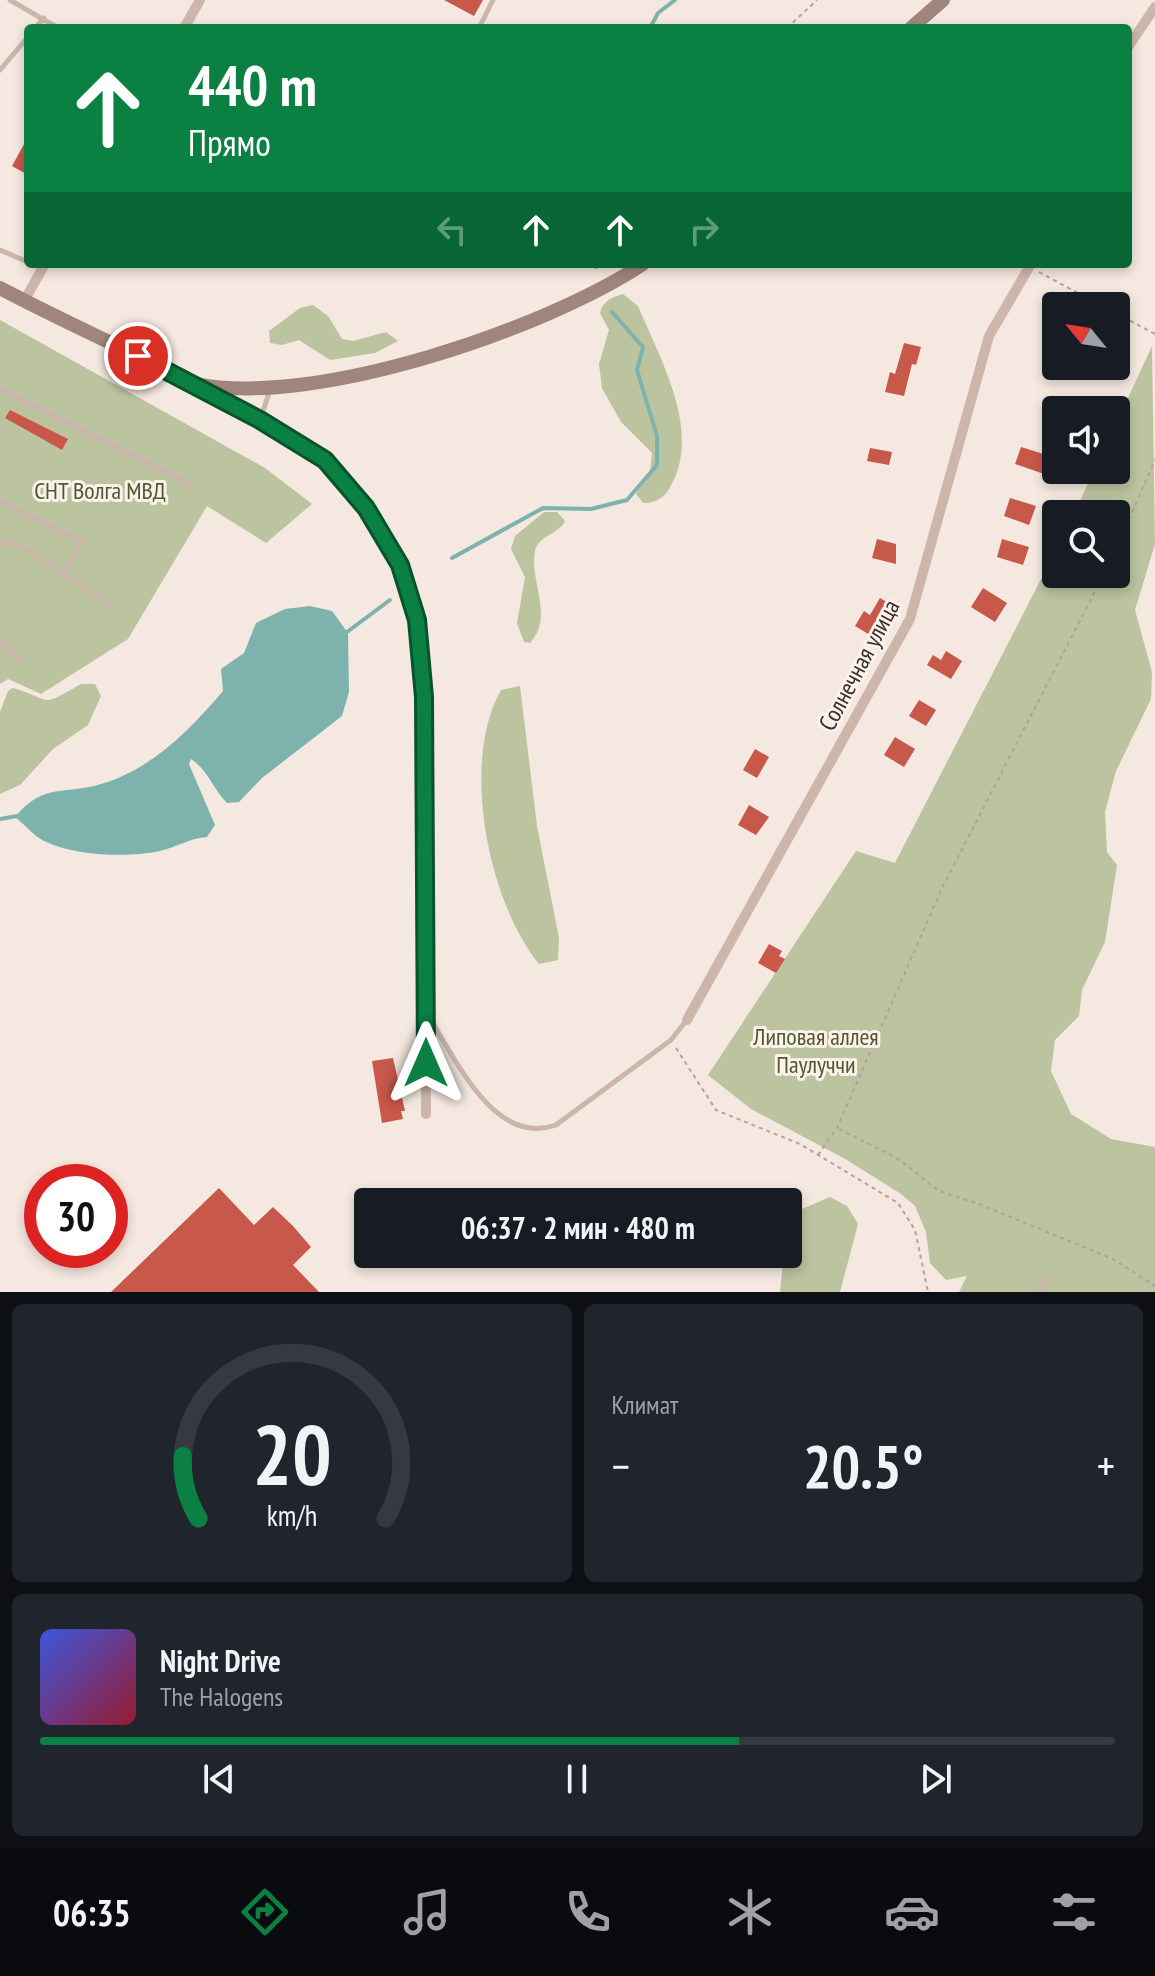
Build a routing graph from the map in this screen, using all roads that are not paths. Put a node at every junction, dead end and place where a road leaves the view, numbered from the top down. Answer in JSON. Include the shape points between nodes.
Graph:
{"nodes":[{"id":1,"x":10,"y":0,"type":"edge"},
{"id":2,"x":200,"y":0,"type":"edge"},
{"id":3,"x":493,"y":0,"type":"edge"},
{"id":4,"x":943,"y":0,"type":"edge"},
{"id":5,"x":1155,"y":7,"type":"edge"},
{"id":6,"x":44,"y":18,"type":"junction"},
{"id":7,"x":39,"y":24,"type":"edge"},
{"id":8,"x":52,"y":24,"type":"edge"},
{"id":9,"x":186,"y":24,"type":"edge"},
{"id":10,"x":481,"y":24,"type":"edge"},
{"id":11,"x":916,"y":24,"type":"edge"},
{"id":12,"x":1132,"y":41,"type":"edge"},
{"id":13,"x":24,"y":42,"type":"edge"},
{"id":14,"x":0,"y":70,"type":"edge"},
{"id":15,"x":0,"y":250,"type":"edge"},
{"id":16,"x":24,"y":260,"type":"edge"},
{"id":17,"x":35,"y":268,"type":"edge"},
{"id":18,"x":637,"y":268,"type":"edge"},
{"id":19,"x":1030,"y":268,"type":"edge"},
{"id":20,"x":0,"y":288,"type":"edge"},
{"id":21,"x":24,"y":301,"type":"junction"},
{"id":22,"x":195,"y":384,"type":"junction"},
{"id":23,"x":0,"y":389,"type":"edge"},
{"id":24,"x":270,"y":389,"type":"junction"},
{"id":25,"x":260,"y":420,"type":"junction"},
{"id":26,"x":191,"y":484,"type":"dead end"},
{"id":27,"x":0,"y":501,"type":"edge"},
{"id":28,"x":0,"y":541,"type":"edge"},
{"id":29,"x":64,"y":574,"type":"junction"},
{"id":30,"x":111,"y":606,"type":"dead end"},
{"id":31,"x":0,"y":642,"type":"edge"},
{"id":32,"x":21,"y":661,"type":"dead end"},
{"id":33,"x":426,"y":1013,"type":"junction"},
{"id":34,"x":687,"y":1020,"type":"joint"},
{"id":35,"x":426,"y":1114,"type":"dead end"},
{"id":36,"x":1046,"y":1278,"type":"dead end"},
{"id":37,"x":1038,"y":1292,"type":"edge"}],
"edges":[{"from":1,"to":6,"type":"lane"},
{"from":2,"to":9,"type":"street"},
{"from":3,"to":10,"type":"lane"},
{"from":4,"to":11,"type":"street"},
{"from":5,"to":12,"type":"street"},
{"from":6,"to":7,"type":"lane"},
{"from":6,"to":8,"type":"lane"},
{"from":13,"to":14,"type":"lane"},
{"from":15,"to":16,"type":"lane"},
{"from":17,"to":21,"type":"street"},
{"from":18,"to":24,"type":"street","via":[[472,345]]},
{"from":19,"to":34,"type":"street","name":"Солнечная улица","via":[[989,336],[910,619]]},
{"from":20,"to":21,"type":"street"},
{"from":21,"to":22,"type":"street"},
{"from":22,"to":24,"type":"street"},
{"from":22,"to":25,"type":"street"},
{"from":23,"to":26,"type":"lane"},
{"from":24,"to":25,"type":"lane"},
{"from":25,"to":33,"type":"street","via":[[325,460],[345,480],[384,537],[410,590],[424,697]]},
{"from":27,"to":29,"type":"lane","via":[[82,542]]},
{"from":28,"to":29,"type":"lane","via":[[27,550]]},
{"from":29,"to":30,"type":"lane"},
{"from":31,"to":32,"type":"lane"},
{"from":33,"to":34,"type":"lane","via":[[482,1099],[505,1119],[540,1131],[556,1125],[671,1040]]},
{"from":33,"to":35,"type":"street"},
{"from":36,"to":37,"type":"lane"}]}
